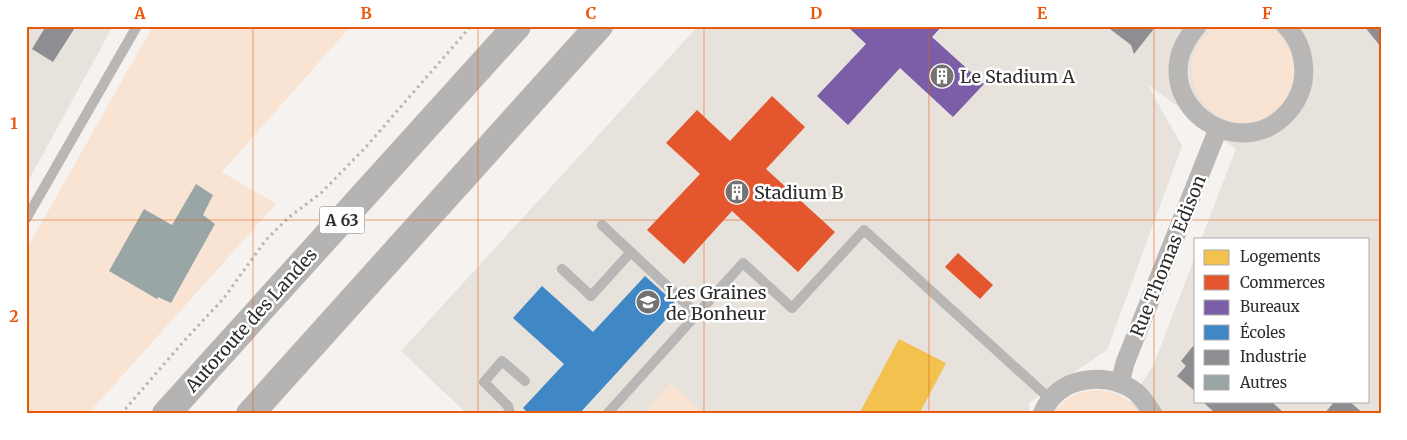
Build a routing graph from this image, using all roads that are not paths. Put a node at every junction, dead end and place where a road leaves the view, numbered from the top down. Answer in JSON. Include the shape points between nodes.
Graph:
{"nodes":[{"id":1,"x":137,"y":26,"type":"edge"},
{"id":2,"x":517,"y":26,"type":"edge"},
{"id":3,"x":599,"y":26,"type":"edge"},
{"id":4,"x":1197,"y":26,"type":"edge"},
{"id":5,"x":1286,"y":26,"type":"edge"},
{"id":6,"x":1218,"y":129,"type":"junction"},
{"id":7,"x":26,"y":219,"type":"edge"},
{"id":8,"x":602,"y":225,"type":"dead end"},
{"id":9,"x":631,"y":252,"type":"junction"},
{"id":10,"x":562,"y":270,"type":"dead end"},
{"id":11,"x":697,"y":314,"type":"junction"},
{"id":12,"x":525,"y":381,"type":"dead end"},
{"id":13,"x":1120,"y":383,"type":"junction"},
{"id":14,"x":1046,"y":407,"type":"edge"},
{"id":15,"x":166,"y":414,"type":"edge"},
{"id":16,"x":250,"y":414,"type":"edge"},
{"id":17,"x":510,"y":414,"type":"edge"},
{"id":18,"x":607,"y":414,"type":"edge"},
{"id":19,"x":1153,"y":414,"type":"edge"}],
"edges":[{"from":1,"to":7,"type":"lane"},
{"from":2,"to":15,"type":"highway","name":"Autoroute des Landes","number":"A 63"},
{"from":3,"to":16,"type":"highway"},
{"from":4,"to":6,"type":"street","via":[[1186,40],[1179,60],[1179,81],[1186,101],[1200,118]]},
{"from":5,"to":6,"type":"street","via":[[1302,51],[1305,71],[1301,91],[1292,109],[1258,131],[1238,133]]},
{"from":6,"to":13,"type":"street","name":"Rue Thomas Edison","via":[[1125,363]]},
{"from":8,"to":9,"type":"lane"},
{"from":9,"to":10,"type":"lane","via":[[591,296]]},
{"from":9,"to":11,"type":"lane"},
{"from":11,"to":14,"type":"lane","via":[[743,263],[792,308],[864,230]]},
{"from":11,"to":18,"type":"lane"},
{"from":12,"to":17,"type":"lane","via":[[502,361],[484,382],[508,406]]},
{"from":13,"to":14,"type":"street","via":[[1102,379],[1083,380],[1065,387]]},
{"from":13,"to":19,"type":"street","via":[[1136,392]]}]}
